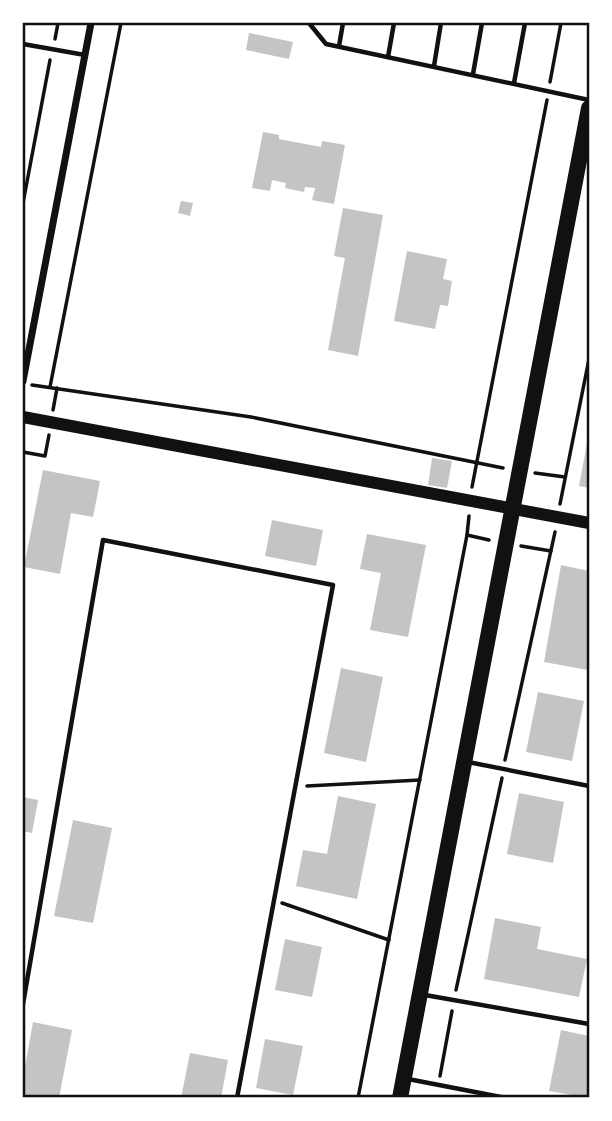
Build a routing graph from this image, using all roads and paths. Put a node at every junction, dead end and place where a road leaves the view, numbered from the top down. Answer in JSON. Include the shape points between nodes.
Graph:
{"nodes":[{"id":1,"x":58,"y":23,"type":"edge"},
{"id":2,"x":91,"y":23,"type":"edge"},
{"id":3,"x":121,"y":23,"type":"edge"},
{"id":4,"x":309,"y":23,"type":"edge"},
{"id":5,"x":343,"y":23,"type":"edge"},
{"id":6,"x":394,"y":23,"type":"edge"},
{"id":7,"x":441,"y":23,"type":"edge"},
{"id":8,"x":482,"y":23,"type":"edge"},
{"id":9,"x":525,"y":23,"type":"edge"},
{"id":10,"x":561,"y":23,"type":"edge"},
{"id":11,"x":23,"y":44,"type":"edge"},
{"id":12,"x":339,"y":46,"type":"junction"},
{"id":13,"x":52,"y":49,"type":"junction"},
{"id":14,"x":85,"y":55,"type":"junction"},
{"id":15,"x":388,"y":57,"type":"junction"},
{"id":16,"x":434,"y":66,"type":"junction"},
{"id":17,"x":473,"y":74,"type":"junction"},
{"id":18,"x":514,"y":83,"type":"junction"},
{"id":19,"x":549,"y":91,"type":"junction"},
{"id":20,"x":589,"y":100,"type":"edge"},
{"id":21,"x":589,"y":108,"type":"edge"},
{"id":22,"x":23,"y":203,"type":"edge"},
{"id":23,"x":589,"y":359,"type":"edge"},
{"id":24,"x":23,"y":382,"type":"edge"},
{"id":25,"x":50,"y":387,"type":"junction"},
{"id":26,"x":23,"y":417,"type":"edge"},
{"id":27,"x":477,"y":463,"type":"junction"},
{"id":28,"x":470,"y":500,"type":"junction"},
{"id":29,"x":512,"y":508,"type":"junction"},
{"id":30,"x":558,"y":517,"type":"junction"},
{"id":31,"x":589,"y":523,"type":"edge"},
{"id":32,"x":464,"y":761,"type":"junction"},
{"id":33,"x":504,"y":769,"type":"junction"},
{"id":34,"x":420,"y":780,"type":"junction"},
{"id":35,"x":589,"y":785,"type":"edge"},
{"id":36,"x":295,"y":787,"type":"junction"},
{"id":37,"x":275,"y":900,"type":"junction"},
{"id":38,"x":389,"y":940,"type":"junction"},
{"id":39,"x":420,"y":994,"type":"junction"},
{"id":40,"x":454,"y":1000,"type":"junction"},
{"id":41,"x":23,"y":1004,"type":"edge"},
{"id":42,"x":589,"y":1017,"type":"edge"},
{"id":43,"x":589,"y":1024,"type":"edge"},
{"id":44,"x":404,"y":1079,"type":"junction"},
{"id":45,"x":438,"y":1085,"type":"junction"},
{"id":46,"x":237,"y":1098,"type":"edge"},
{"id":47,"x":358,"y":1098,"type":"edge"},
{"id":48,"x":400,"y":1098,"type":"edge"},
{"id":49,"x":506,"y":1098,"type":"edge"}],
"edges":[{"from":1,"to":13,"type":"path"},
{"from":2,"to":14,"type":"street"},
{"from":3,"to":25,"type":"path"},
{"from":4,"to":12,"type":"lane","via":[[327,44]]},
{"from":5,"to":12,"type":"lane"},
{"from":6,"to":15,"type":"lane"},
{"from":7,"to":16,"type":"lane"},
{"from":8,"to":17,"type":"lane"},
{"from":9,"to":18,"type":"lane"},
{"from":10,"to":19,"type":"path"},
{"from":11,"to":13,"type":"lane"},
{"from":12,"to":15,"type":"lane"},
{"from":13,"to":14,"type":"lane"},
{"from":13,"to":22,"type":"path"},
{"from":14,"to":24,"type":"street"},
{"from":15,"to":16,"type":"lane"},
{"from":16,"to":17,"type":"lane"},
{"from":17,"to":18,"type":"lane"},
{"from":18,"to":19,"type":"lane"},
{"from":19,"to":20,"type":"lane"},
{"from":19,"to":27,"type":"path"},
{"from":21,"to":29,"type":"main road"},
{"from":23,"to":30,"type":"path"},
{"from":24,"to":25,"type":"path"},
{"from":25,"to":27,"type":"path","via":[[251,417]]},
{"from":26,"to":28,"type":"street"},
{"from":27,"to":28,"type":"path"},
{"from":28,"to":29,"type":"street"},
{"from":28,"to":34,"type":"path"},
{"from":29,"to":30,"type":"street"},
{"from":29,"to":32,"type":"main road"},
{"from":30,"to":31,"type":"street"},
{"from":30,"to":33,"type":"path"},
{"from":32,"to":33,"type":"lane"},
{"from":32,"to":39,"type":"main road"},
{"from":33,"to":35,"type":"lane"},
{"from":33,"to":40,"type":"path"},
{"from":34,"to":36,"type":"path"},
{"from":34,"to":38,"type":"path"},
{"from":36,"to":37,"type":"lane"},
{"from":36,"to":41,"type":"lane","via":[[333,585],[103,540]]},
{"from":37,"to":38,"type":"path"},
{"from":37,"to":46,"type":"lane"},
{"from":38,"to":47,"type":"path"},
{"from":39,"to":40,"type":"lane"},
{"from":39,"to":44,"type":"main road"},
{"from":40,"to":43,"type":"lane"},
{"from":40,"to":45,"type":"path"},
{"from":42,"to":43,"type":"lane"},
{"from":44,"to":45,"type":"lane"},
{"from":44,"to":48,"type":"main road"},
{"from":45,"to":49,"type":"lane"}]}
